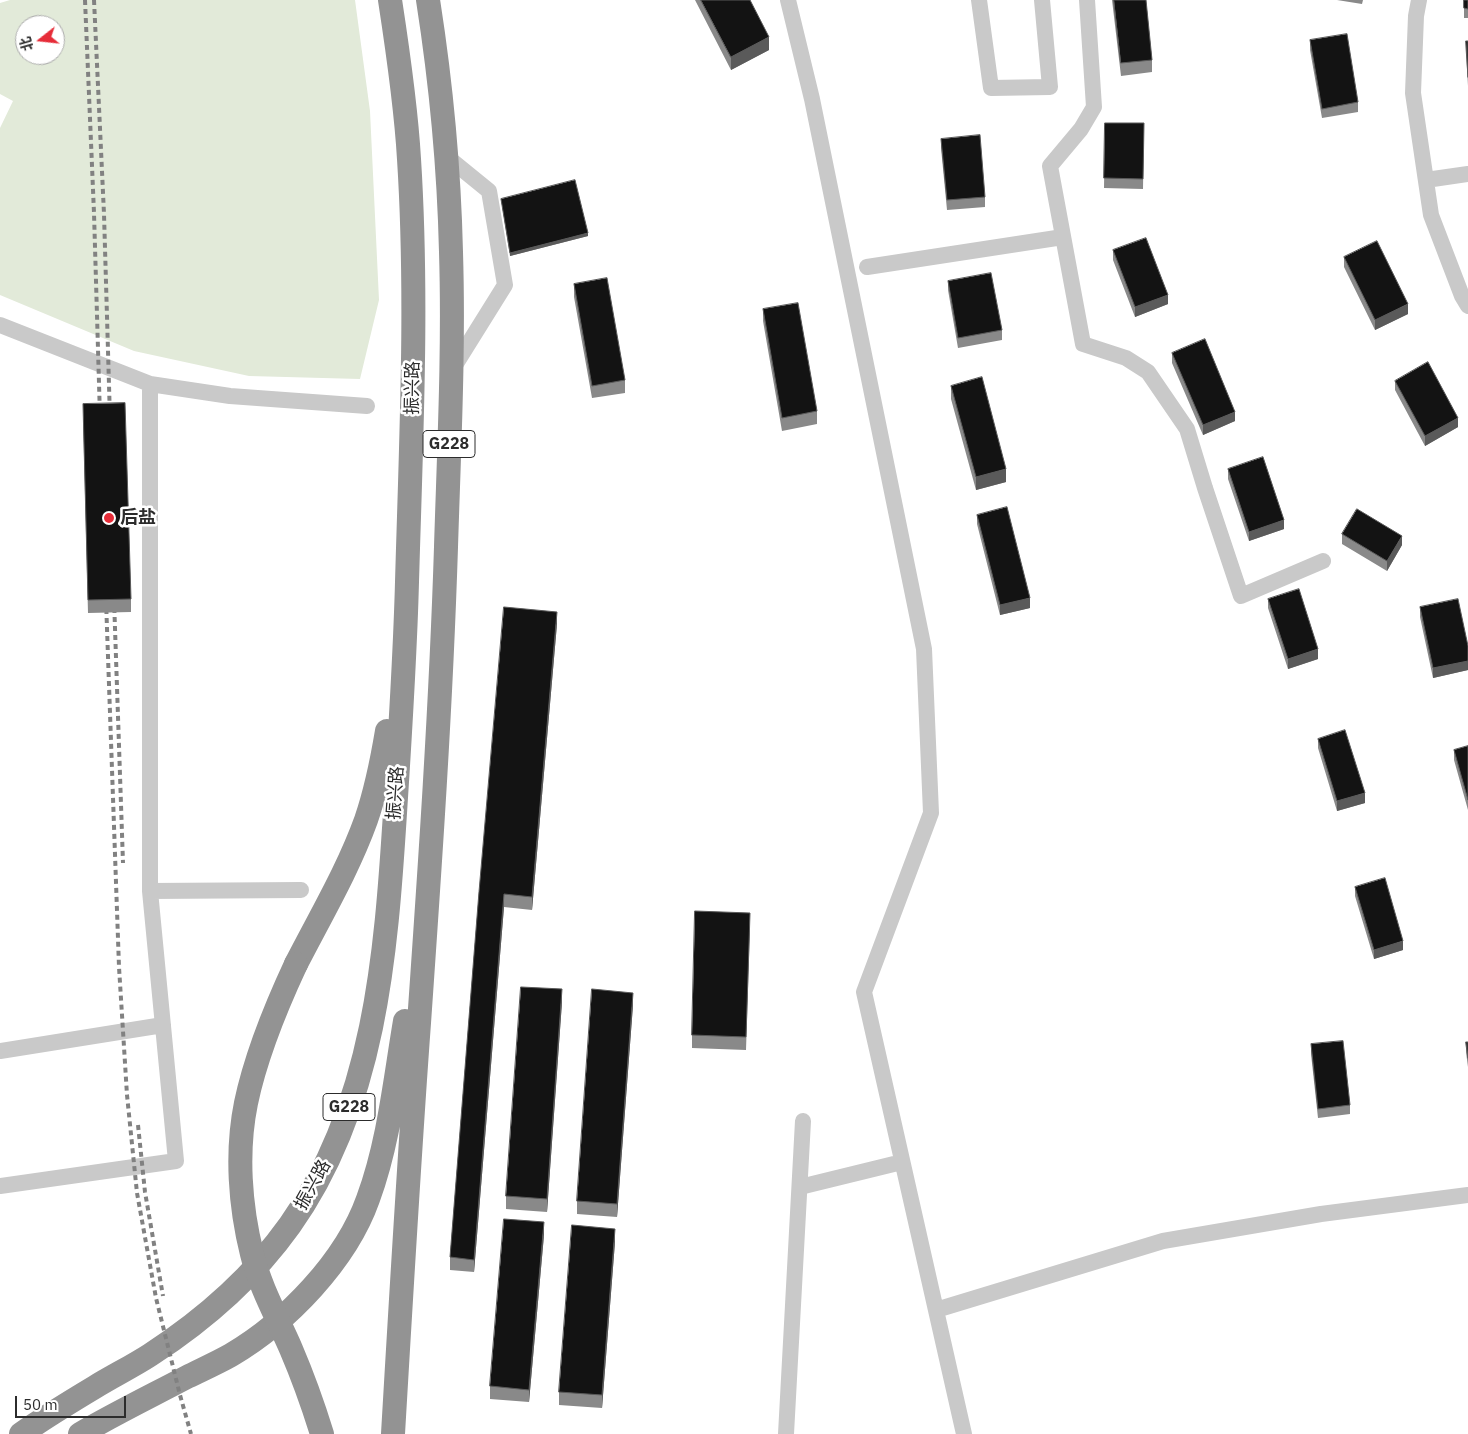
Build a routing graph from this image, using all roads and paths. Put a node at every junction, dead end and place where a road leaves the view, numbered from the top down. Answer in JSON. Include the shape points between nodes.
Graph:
{"nodes":[{"id":1,"x":390,"y":0,"type":"edge"},
{"id":2,"x":428,"y":0,"type":"edge"},
{"id":3,"x":788,"y":0,"type":"edge"},
{"id":4,"x":979,"y":0,"type":"edge"},
{"id":5,"x":1042,"y":0,"type":"edge"},
{"id":6,"x":1087,"y":0,"type":"edge"},
{"id":7,"x":1419,"y":0,"type":"edge"},
{"id":8,"x":446,"y":156,"type":"junction"},
{"id":9,"x":1468,"y":174,"type":"edge"},
{"id":10,"x":1426,"y":180,"type":"junction"},
{"id":11,"x":1064,"y":237,"type":"junction"},
{"id":12,"x":867,"y":267,"type":"dead end"},
{"id":13,"x":1468,"y":306,"type":"edge"},
{"id":14,"x":0,"y":325,"type":"edge"},
{"id":15,"x":452,"y":370,"type":"junction"},
{"id":16,"x":150,"y":384,"type":"junction"},
{"id":17,"x":367,"y":406,"type":"dead end"},
{"id":18,"x":1323,"y":561,"type":"dead end"},
{"id":19,"x":405,"y":636,"type":"junction"},
{"id":20,"x":428,"y":888,"type":"junction"},
{"id":21,"x":301,"y":890,"type":"dead end"},
{"id":22,"x":150,"y":891,"type":"junction"},
{"id":23,"x":163,"y":1025,"type":"junction"},
{"id":24,"x":0,"y":1051,"type":"edge"},
{"id":25,"x":804,"y":1121,"type":"dead end"},
{"id":26,"x":902,"y":1162,"type":"junction"},
{"id":27,"x":0,"y":1186,"type":"edge"},
{"id":28,"x":800,"y":1187,"type":"junction"},
{"id":29,"x":1468,"y":1195,"type":"edge"},
{"id":30,"x":936,"y":1310,"type":"junction"},
{"id":31,"x":21,"y":1434,"type":"edge"},
{"id":32,"x":80,"y":1434,"type":"edge"},
{"id":33,"x":322,"y":1434,"type":"edge"},
{"id":34,"x":392,"y":1434,"type":"edge"},
{"id":35,"x":786,"y":1434,"type":"edge"},
{"id":36,"x":964,"y":1434,"type":"edge"}],
"edges":[{"from":1,"to":19,"type":"highway","name":"振兴路","number":"G228","via":[[409,156],[413,255],[414,367]]},
{"from":2,"to":8,"type":"highway","number":"G228"},
{"from":3,"to":26,"type":"street","via":[[812,99],[924,649],[931,812],[864,992]]},
{"from":4,"to":5,"type":"street","via":[[991,88],[1050,87]]},
{"from":6,"to":11,"type":"street","via":[[1094,107],[1080,130],[1050,166]]},
{"from":7,"to":10,"type":"street","via":[[1413,93]]},
{"from":8,"to":15,"type":"highway","number":"G228"},
{"from":8,"to":15,"type":"street","via":[[489,191],[505,285]]},
{"from":9,"to":10,"type":"street"},
{"from":10,"to":13,"type":"street","via":[[1431,214]]},
{"from":11,"to":12,"type":"street"},
{"from":11,"to":18,"type":"street","via":[[1084,344],[1126,358],[1148,372],[1187,429],[1241,596]]},
{"from":14,"to":16,"type":"street"},
{"from":15,"to":20,"type":"highway","number":"G228","via":[[444,639]]},
{"from":16,"to":17,"type":"street","via":[[230,396]]},
{"from":16,"to":22,"type":"street"},
{"from":19,"to":31,"type":"highway","name":"振兴路","number":"G228","via":[[390,887],[377,996],[352,1100],[316,1184],[267,1255],[191,1326]]},
{"from":19,"to":33,"type":"highway","bridge":true,"via":[[379,774],[366,820],[350,860],[276,1008],[246,1104],[240,1154],[242,1197],[252,1255]]},
{"from":20,"to":32,"type":"highway","via":[[381,1156],[368,1200],[349,1238],[325,1273],[297,1304],[261,1335],[230,1355]]},
{"from":20,"to":34,"type":"highway","number":"G228"},
{"from":21,"to":22,"type":"street"},
{"from":22,"to":23,"type":"street"},
{"from":23,"to":24,"type":"street"},
{"from":23,"to":27,"type":"street","via":[[176,1161]]},
{"from":25,"to":28,"type":"street"},
{"from":26,"to":28,"type":"street"},
{"from":26,"to":30,"type":"street"},
{"from":28,"to":35,"type":"street"},
{"from":29,"to":30,"type":"street","via":[[1321,1214],[1163,1241]]},
{"from":30,"to":36,"type":"street"}]}
